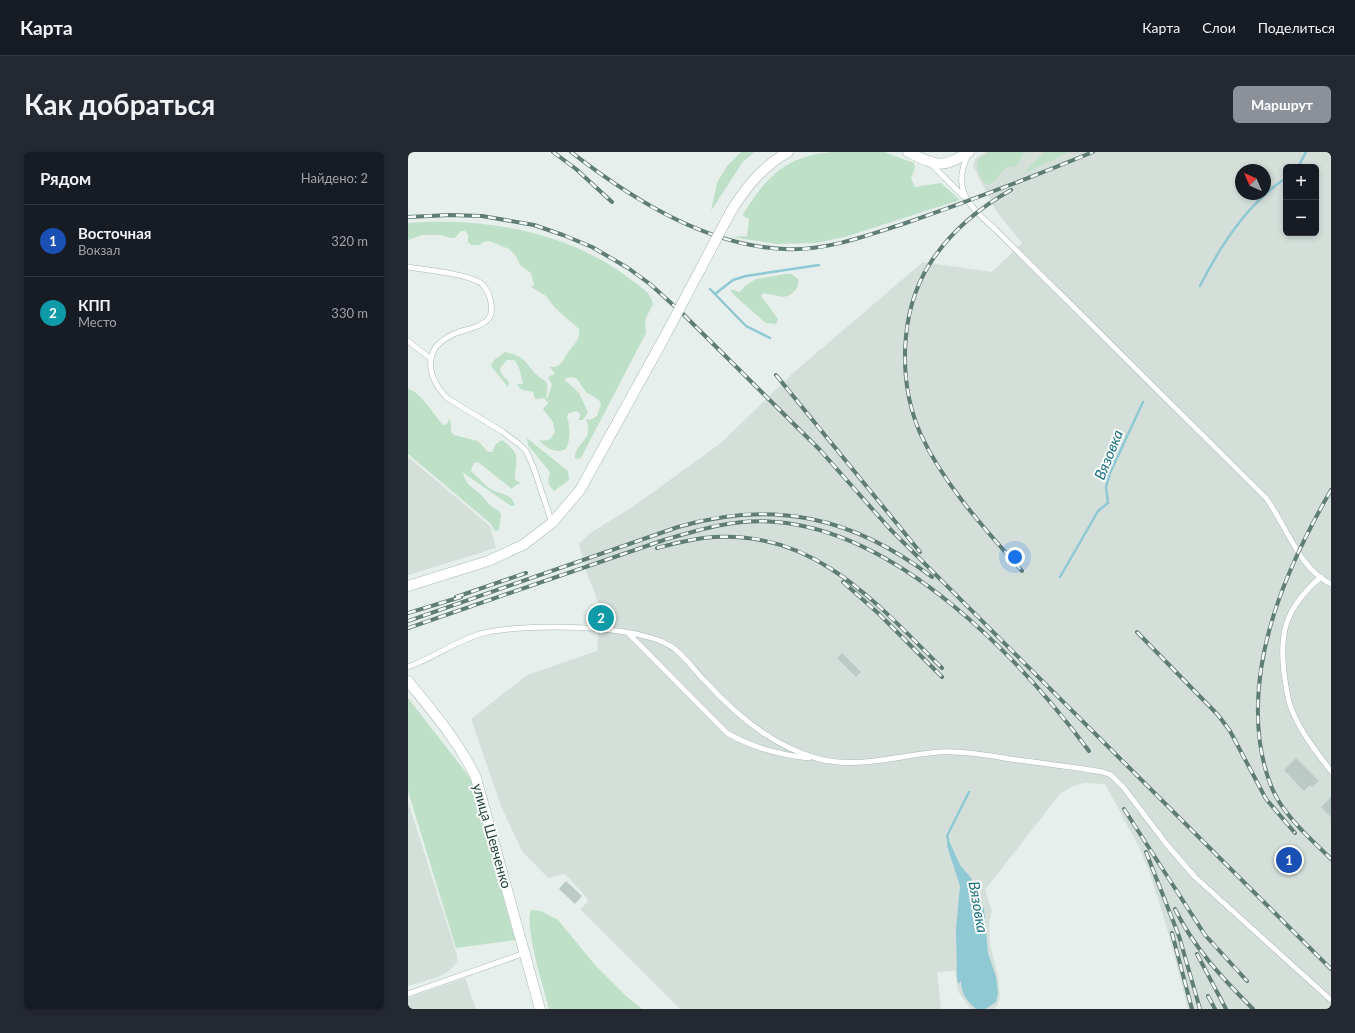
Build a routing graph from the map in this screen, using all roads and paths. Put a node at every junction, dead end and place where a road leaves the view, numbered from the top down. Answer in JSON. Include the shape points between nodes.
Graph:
{"nodes":[{"id":1,"x":788,"y":152,"type":"edge"},
{"id":2,"x":908,"y":152,"type":"edge"},
{"id":3,"x":924,"y":152,"type":"edge"},
{"id":4,"x":969,"y":152,"type":"edge"},
{"id":5,"x":932,"y":164,"type":"junction"},
{"id":6,"x":965,"y":197,"type":"junction"},
{"id":7,"x":408,"y":267,"type":"edge"},
{"id":8,"x":408,"y":341,"type":"edge"},
{"id":9,"x":430,"y":358,"type":"junction"},
{"id":10,"x":552,"y":523,"type":"junction"},
{"id":11,"x":1321,"y":577,"type":"junction"},
{"id":12,"x":1331,"y":584,"type":"edge"},
{"id":13,"x":408,"y":586,"type":"edge"},
{"id":14,"x":629,"y":634,"type":"junction"},
{"id":15,"x":408,"y":667,"type":"edge"},
{"id":16,"x":408,"y":681,"type":"edge"},
{"id":17,"x":816,"y":758,"type":"junction"},
{"id":18,"x":1331,"y":771,"type":"edge"},
{"id":19,"x":525,"y":953,"type":"junction"},
{"id":20,"x":408,"y":994,"type":"edge"},
{"id":21,"x":1331,"y":1000,"type":"edge"},
{"id":22,"x":540,"y":1009,"type":"edge"}],
"edges":[{"from":1,"to":10,"type":"street","bridge":true,"via":[[756,177],[730,213],[580,490]]},
{"from":2,"to":5,"type":"street"},
{"from":3,"to":5,"type":"street"},
{"from":4,"to":5,"type":"street","via":[[944,164]]},
{"from":4,"to":6,"type":"lane","via":[[962,177]]},
{"from":5,"to":6,"type":"lane"},
{"from":6,"to":11,"type":"lane","via":[[976,213],[1266,498],[1298,552]]},
{"from":7,"to":9,"type":"lane","via":[[477,280],[485,288],[490,299],[492,311],[488,320],[479,326],[448,337],[434,349]]},
{"from":8,"to":9,"type":"lane"},
{"from":9,"to":10,"type":"lane","via":[[430,372],[447,398],[503,432],[526,451]]},
{"from":10,"to":13,"type":"street","via":[[523,544],[488,561]]},
{"from":11,"to":12,"type":"lane"},
{"from":11,"to":18,"type":"lane","via":[[1306,590],[1290,615],[1282,635],[1281,653],[1292,713]]},
{"from":14,"to":15,"type":"lane","via":[[598,629],[495,631],[470,637]]},
{"from":14,"to":17,"type":"lane","via":[[660,641],[672,647],[747,722],[776,741]]},
{"from":14,"to":17,"type":"lane","via":[[721,729],[742,742],[778,753]]},
{"from":16,"to":19,"type":"street","name":"улица Шевченко","via":[[454,739],[476,778]]},
{"from":17,"to":21,"type":"lane","via":[[872,761],[940,752],[972,753],[1103,772],[1117,780],[1128,792],[1168,846],[1195,877]]},
{"from":19,"to":20,"type":"lane"},
{"from":19,"to":22,"type":"street","name":"улица Шевченко"}]}
